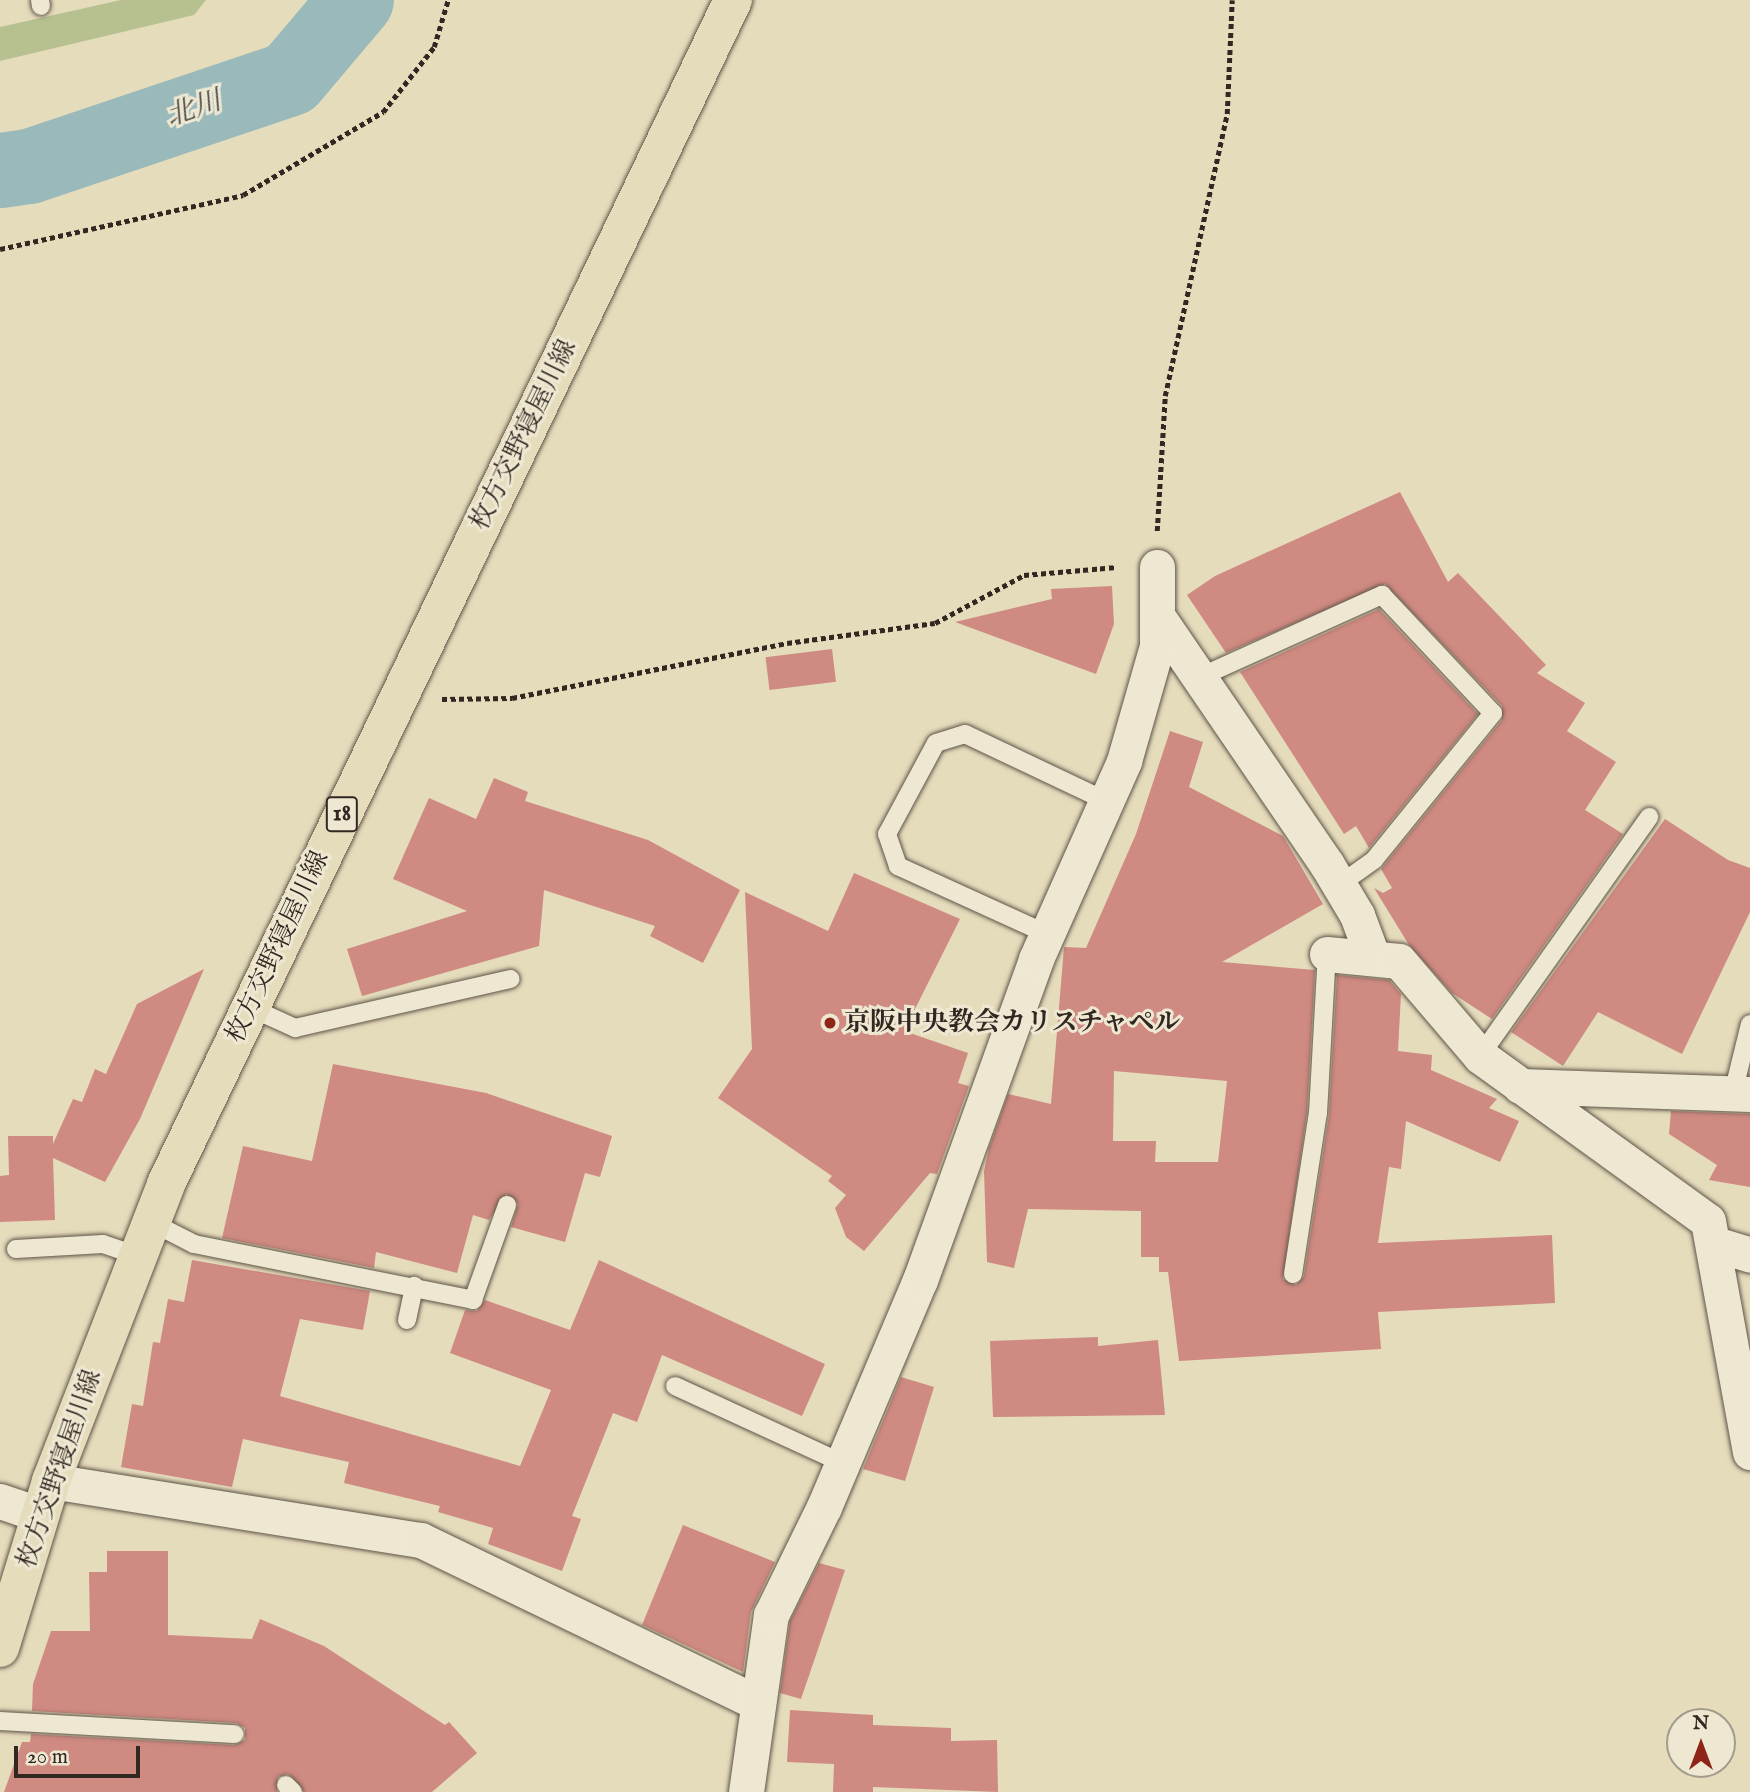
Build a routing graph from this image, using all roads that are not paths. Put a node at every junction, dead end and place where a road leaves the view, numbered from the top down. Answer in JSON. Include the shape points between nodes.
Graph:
{"nodes":[{"id":1,"x":733,"y":0,"type":"edge"},
{"id":2,"x":1157,"y":567,"type":"road end"},
{"id":3,"x":1158,"y":617,"type":"junction"},
{"id":4,"x":1200,"y":677,"type":"junction"},
{"id":5,"x":1106,"y":802,"type":"junction"},
{"id":6,"x":1649,"y":817,"type":"dead end"},
{"id":7,"x":1339,"y":885,"type":"junction"},
{"id":8,"x":1047,"y":934,"type":"junction"},
{"id":9,"x":1327,"y":954,"type":"joint"},
{"id":10,"x":1374,"y":958,"type":"junction"},
{"id":11,"x":510,"y":979,"type":"dead end"},
{"id":12,"x":249,"y":1007,"type":"junction"},
{"id":13,"x":1750,"y":1024,"type":"edge"},
{"id":14,"x":1480,"y":1056,"type":"junction"},
{"id":15,"x":1520,"y":1086,"type":"junction"},
{"id":16,"x":1741,"y":1094,"type":"edge"},
{"id":17,"x":507,"y":1205,"type":"dead end"},
{"id":18,"x":145,"y":1239,"type":"junction"},
{"id":19,"x":1715,"y":1244,"type":"junction"},
{"id":20,"x":16,"y":1249,"type":"dead end"},
{"id":21,"x":1750,"y":1255,"type":"edge"},
{"id":22,"x":1293,"y":1275,"type":"dead end"},
{"id":23,"x":414,"y":1286,"type":"junction"},
{"id":24,"x":407,"y":1320,"type":"dead end"},
{"id":25,"x":675,"y":1386,"type":"dead end"},
{"id":26,"x":1750,"y":1452,"type":"edge"},
{"id":27,"x":841,"y":1462,"type":"junction"},
{"id":28,"x":46,"y":1498,"type":"junction"},
{"id":29,"x":0,"y":1501,"type":"edge"},
{"id":30,"x":0,"y":1648,"type":"edge"},
{"id":31,"x":758,"y":1703,"type":"junction"},
{"id":32,"x":0,"y":1721,"type":"edge"},
{"id":33,"x":235,"y":1734,"type":"dead end"},
{"id":34,"x":746,"y":1792,"type":"edge"}],
"edges":[{"from":1,"to":12,"type":"main road","name":"枚方交野寝屋川線","number":"18"},
{"from":2,"to":3,"type":"street"},
{"from":3,"to":4,"type":"street"},
{"from":3,"to":5,"type":"street","via":[[1157,646],[1124,761]]},
{"from":4,"to":7,"type":"street"},
{"from":4,"to":7,"type":"lane","via":[[1382,595],[1493,713],[1374,860]]},
{"from":5,"to":8,"type":"street"},
{"from":5,"to":8,"type":"lane","via":[[965,734],[936,743],[887,834],[898,866]]},
{"from":6,"to":14,"type":"lane"},
{"from":7,"to":10,"type":"street"},
{"from":8,"to":27,"type":"street","via":[[920,1280]]},
{"from":9,"to":10,"type":"street"},
{"from":9,"to":22,"type":"lane","via":[[1318,1113]]},
{"from":10,"to":14,"type":"street","via":[[1399,961]]},
{"from":11,"to":12,"type":"lane","via":[[295,1028]]},
{"from":12,"to":18,"type":"main road","name":"枚方交野寝屋川線","number":"18"},
{"from":13,"to":16,"type":"lane"},
{"from":14,"to":15,"type":"street"},
{"from":15,"to":16,"type":"street"},
{"from":15,"to":19,"type":"street","via":[[1708,1220]]},
{"from":17,"to":23,"type":"lane","via":[[473,1300]]},
{"from":18,"to":20,"type":"lane"},
{"from":18,"to":23,"type":"lane","via":[[194,1244]]},
{"from":18,"to":28,"type":"main road","name":"枚方交野寝屋川線","number":"18"},
{"from":19,"to":21,"type":"street"},
{"from":19,"to":26,"type":"street"},
{"from":23,"to":24,"type":"lane"},
{"from":25,"to":27,"type":"lane"},
{"from":27,"to":31,"type":"street","via":[[771,1615]]},
{"from":28,"to":29,"type":"street"},
{"from":28,"to":30,"type":"main road","name":"枚方交野寝屋川線","number":"18"},
{"from":28,"to":31,"type":"street","via":[[421,1540]]},
{"from":31,"to":34,"type":"street"},
{"from":32,"to":33,"type":"lane"}]}
